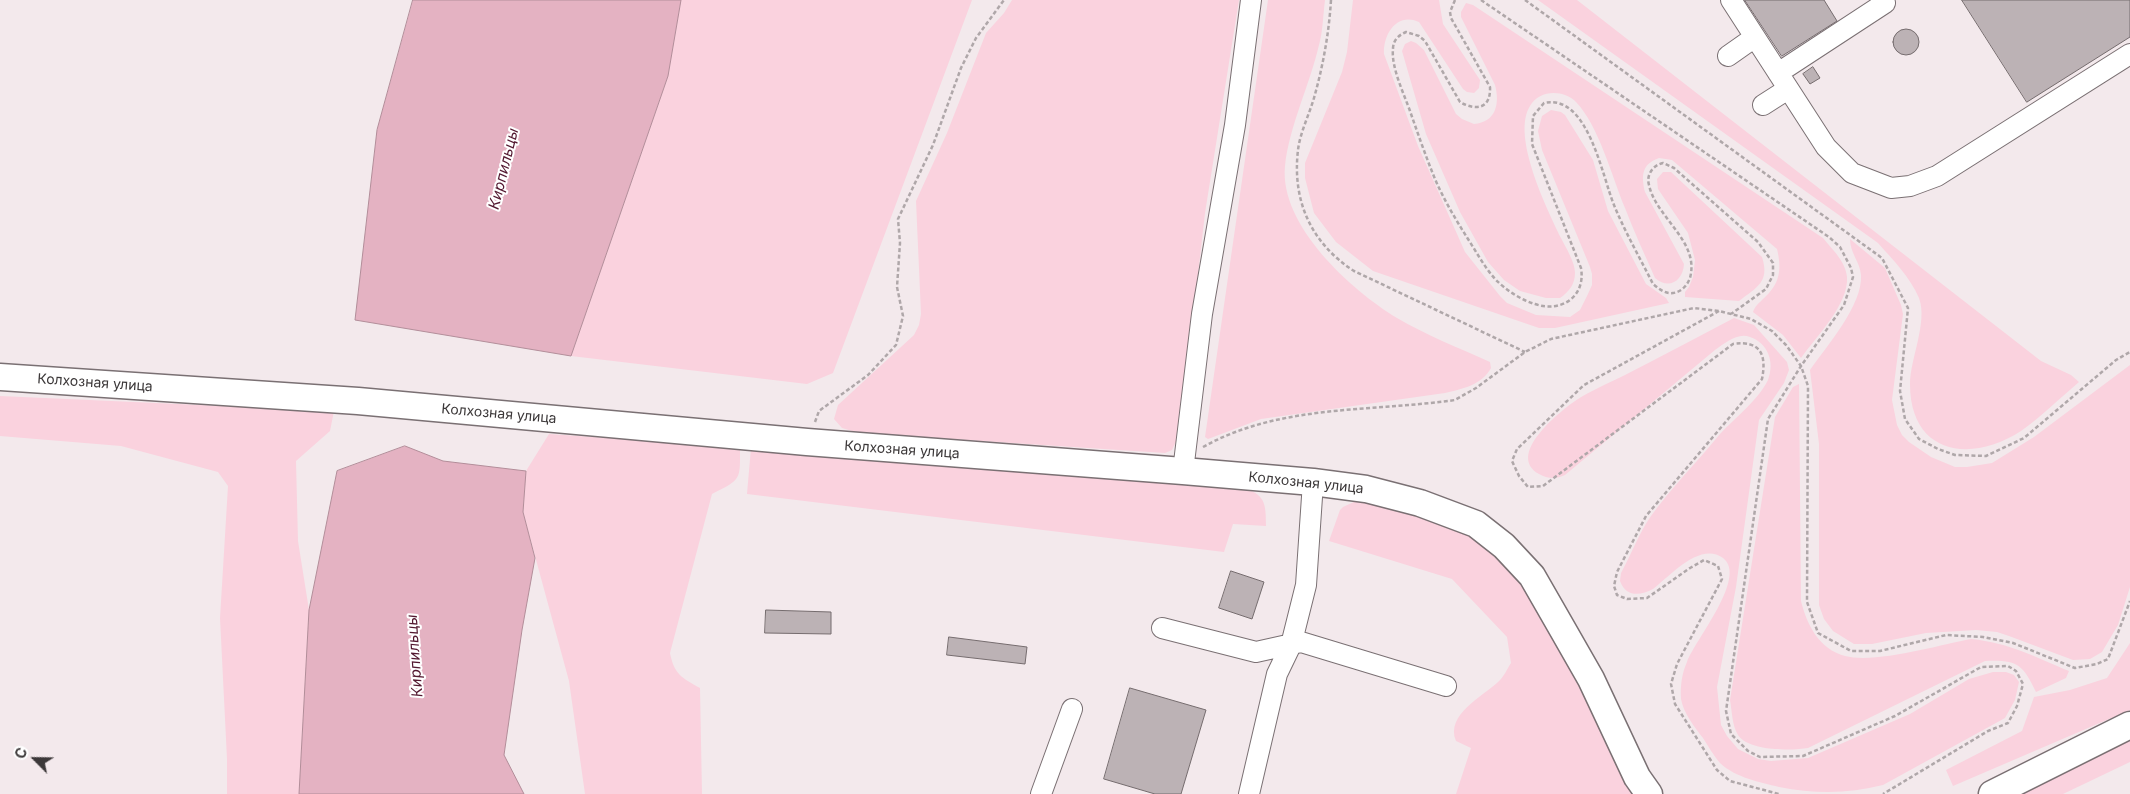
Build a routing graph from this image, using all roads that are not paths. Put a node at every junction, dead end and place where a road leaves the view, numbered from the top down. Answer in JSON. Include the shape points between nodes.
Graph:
{"nodes":[{"id":1,"x":1251,"y":0,"type":"edge"},
{"id":2,"x":1731,"y":0,"type":"edge"},
{"id":3,"x":1883,"y":0,"type":"edge"},
{"id":4,"x":1755,"y":37,"type":"junction"},
{"id":5,"x":2130,"y":54,"type":"edge"},
{"id":6,"x":1728,"y":56,"type":"dead end"},
{"id":7,"x":1783,"y":81,"type":"junction"},
{"id":8,"x":1763,"y":105,"type":"dead end"},
{"id":9,"x":0,"y":377,"type":"edge"},
{"id":10,"x":1184,"y":464,"type":"junction"},
{"id":11,"x":1313,"y":482,"type":"junction"},
{"id":12,"x":1162,"y":628,"type":"dead end"},
{"id":13,"x":1290,"y":645,"type":"junction"},
{"id":14,"x":1446,"y":686,"type":"dead end"},
{"id":15,"x":1072,"y":709,"type":"dead end"},
{"id":16,"x":2130,"y":725,"type":"edge"},
{"id":17,"x":1041,"y":794,"type":"edge"},
{"id":18,"x":1249,"y":794,"type":"edge"},
{"id":19,"x":1649,"y":794,"type":"edge"},
{"id":20,"x":1992,"y":794,"type":"edge"}],
"edges":[{"from":1,"to":10,"type":"lane","via":[[1202,314]]},
{"from":2,"to":4,"type":"lane"},
{"from":3,"to":7,"type":"lane","via":[[1885,3]]},
{"from":4,"to":6,"type":"lane"},
{"from":4,"to":7,"type":"lane"},
{"from":5,"to":7,"type":"lane","via":[[1937,176],[1910,186],[1891,188],[1852,173],[1826,147]]},
{"from":7,"to":8,"type":"lane"},
{"from":9,"to":10,"type":"main road","name":"Колхозная улица","via":[[358,401],[807,442]]},
{"from":10,"to":11,"type":"main road","name":"Колхозная улица"},
{"from":11,"to":13,"type":"lane","via":[[1306,585]]},
{"from":11,"to":19,"type":"main road","name":"Колхозная улица","via":[[1366,489],[1448,512],[1476,524],[1504,546],[1532,576],[1590,679],[1637,777]]},
{"from":12,"to":13,"type":"lane","via":[[1256,652]]},
{"from":13,"to":14,"type":"lane","via":[[1301,642]]},
{"from":13,"to":18,"type":"lane","via":[[1277,674]]},
{"from":15,"to":17,"type":"lane"},
{"from":16,"to":20,"type":"main road"}]}
